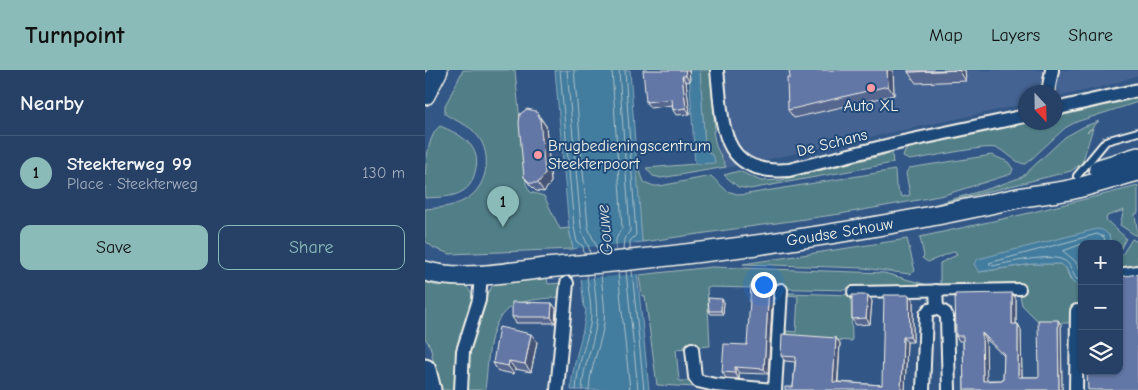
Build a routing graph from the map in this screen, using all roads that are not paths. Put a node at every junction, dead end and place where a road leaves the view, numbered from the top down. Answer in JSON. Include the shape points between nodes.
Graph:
{"nodes":[{"id":1,"x":438,"y":70,"type":"edge"},
{"id":2,"x":717,"y":70,"type":"edge"},
{"id":3,"x":1052,"y":70,"type":"edge"},
{"id":4,"x":1049,"y":85,"type":"edge"},
{"id":5,"x":1138,"y":90,"type":"edge"},
{"id":6,"x":425,"y":95,"type":"edge"},
{"id":7,"x":1063,"y":107,"type":"edge"},
{"id":8,"x":1018,"y":117,"type":"edge"},
{"id":9,"x":1138,"y":132,"type":"edge"},
{"id":10,"x":1138,"y":156,"type":"edge"},
{"id":11,"x":1138,"y":171,"type":"edge"},
{"id":12,"x":1077,"y":176,"type":"junction"},
{"id":13,"x":1015,"y":198,"type":"junction"},
{"id":14,"x":425,"y":271,"type":"edge"},
{"id":15,"x":1138,"y":272,"type":"edge"},
{"id":16,"x":481,"y":274,"type":"junction"},
{"id":17,"x":1123,"y":274,"type":"edge"},
{"id":18,"x":567,"y":282,"type":"dead end"},
{"id":19,"x":781,"y":290,"type":"dead end"},
{"id":20,"x":1020,"y":290,"type":"dead end"},
{"id":21,"x":936,"y":291,"type":"junction"},
{"id":22,"x":853,"y":292,"type":"dead end"},
{"id":23,"x":937,"y":308,"type":"junction"},
{"id":24,"x":1077,"y":311,"type":"dead end"},
{"id":25,"x":692,"y":349,"type":"dead end"},
{"id":26,"x":925,"y":368,"type":"junction"},
{"id":27,"x":947,"y":368,"type":"junction"},
{"id":28,"x":425,"y":370,"type":"edge"},
{"id":29,"x":430,"y":390,"type":"edge"},
{"id":30,"x":461,"y":390,"type":"edge"},
{"id":31,"x":557,"y":390,"type":"edge"},
{"id":32,"x":775,"y":390,"type":"edge"},
{"id":33,"x":923,"y":390,"type":"edge"},
{"id":34,"x":949,"y":390,"type":"edge"},
{"id":35,"x":1076,"y":390,"type":"edge"}],
"edges":[{"from":1,"to":6,"type":"main road"},
{"from":2,"to":8,"type":"street","name":"De Schans","via":[[725,138],[740,158],[753,167],[771,172]]},
{"from":3,"to":4,"type":"street"},
{"from":5,"to":7,"type":"street"},
{"from":9,"to":12,"type":"lane","via":[[1106,141]]},
{"from":10,"to":12,"type":"main road","name":"Goudse Schouw"},
{"from":11,"to":13,"type":"main road","name":"Goudse Schouw","via":[[1070,190]]},
{"from":12,"to":13,"type":"main road","name":"Goudse Schouw"},
{"from":13,"to":16,"type":"main road","name":"Goudse Schouw","via":[[907,222],[775,244]]},
{"from":14,"to":16,"type":"main road","name":"Goudse Schouw","via":[[452,276]]},
{"from":15,"to":17,"type":"street"},
{"from":16,"to":30,"type":"street","via":[[479,300],[463,351]]},
{"from":18,"to":31,"type":"street"},
{"from":19,"to":32,"type":"street"},
{"from":20,"to":21,"type":"street"},
{"from":21,"to":22,"type":"street"},
{"from":21,"to":23,"type":"street"},
{"from":23,"to":26,"type":"street","via":[[926,314]]},
{"from":23,"to":27,"type":"street","via":[[947,317]]},
{"from":24,"to":35,"type":"street"},
{"from":25,"to":32,"type":"street","via":[[698,381]]},
{"from":26,"to":27,"type":"street"},
{"from":26,"to":33,"type":"street"},
{"from":27,"to":34,"type":"street"},
{"from":28,"to":29,"type":"main road"}]}
